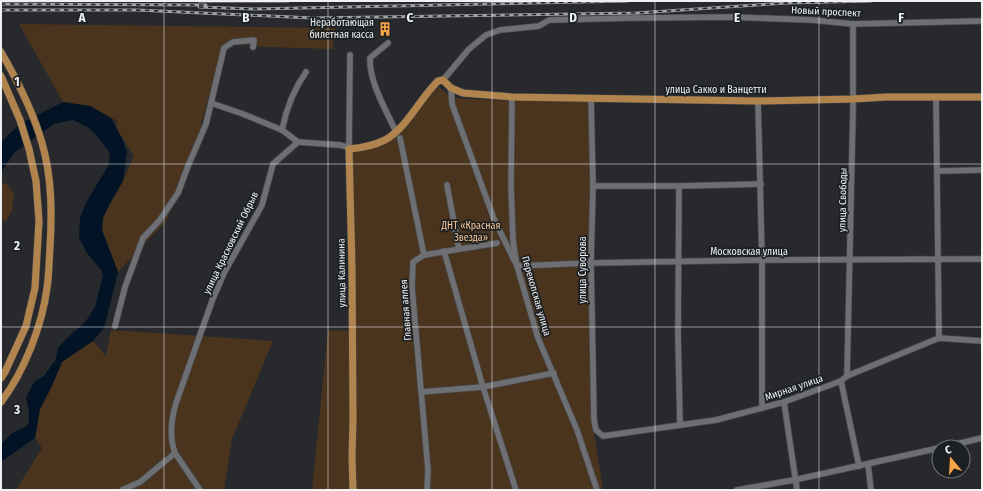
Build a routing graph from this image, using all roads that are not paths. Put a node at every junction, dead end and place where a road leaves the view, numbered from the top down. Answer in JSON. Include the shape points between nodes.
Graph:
{"nodes":[{"id":1,"x":982,"y":21,"type":"edge"},
{"id":2,"x":853,"y":24,"type":"junction"},
{"id":3,"x":388,"y":43,"type":"dead end"},
{"id":4,"x":253,"y":47,"type":"dead end"},
{"id":5,"x":1,"y":52,"type":"edge"},
{"id":6,"x":350,"y":55,"type":"dead end"},
{"id":7,"x":306,"y":72,"type":"dead end"},
{"id":8,"x":1,"y":76,"type":"edge"},
{"id":9,"x":443,"y":80,"type":"junction"},
{"id":10,"x":451,"y":88,"type":"junction"},
{"id":11,"x":982,"y":96,"type":"edge"},
{"id":12,"x":512,"y":97,"type":"junction"},
{"id":13,"x":936,"y":97,"type":"junction"},
{"id":14,"x":591,"y":100,"type":"junction"},
{"id":15,"x":853,"y":100,"type":"junction"},
{"id":16,"x":758,"y":101,"type":"junction"},
{"id":17,"x":210,"y":103,"type":"junction"},
{"id":18,"x":282,"y":130,"type":"junction"},
{"id":19,"x":398,"y":135,"type":"junction"},
{"id":20,"x":298,"y":142,"type":"junction"},
{"id":21,"x":349,"y":150,"type":"junction"},
{"id":22,"x":982,"y":170,"type":"edge"},
{"id":23,"x":938,"y":171,"type":"junction"},
{"id":24,"x":761,"y":184,"type":"junction"},
{"id":25,"x":446,"y":185,"type":"dead end"},
{"id":26,"x":593,"y":186,"type":"junction"},
{"id":27,"x":679,"y":186,"type":"junction"},
{"id":28,"x":497,"y":242,"type":"dead end"},
{"id":29,"x":459,"y":249,"type":"junction"},
{"id":30,"x":444,"y":251,"type":"junction"},
{"id":31,"x":424,"y":255,"type":"junction"},
{"id":32,"x":982,"y":259,"type":"edge"},
{"id":33,"x":762,"y":260,"type":"junction"},
{"id":34,"x":850,"y":260,"type":"junction"},
{"id":35,"x":938,"y":260,"type":"junction"},
{"id":36,"x":678,"y":261,"type":"junction"},
{"id":37,"x":591,"y":263,"type":"junction"},
{"id":38,"x":517,"y":266,"type":"junction"},
{"id":39,"x":115,"y":326,"type":"dead end"},
{"id":40,"x":939,"y":338,"type":"junction"},
{"id":41,"x":982,"y":341,"type":"edge"},
{"id":42,"x":554,"y":373,"type":"junction"},
{"id":43,"x":847,"y":376,"type":"junction"},
{"id":44,"x":1,"y":378,"type":"edge"},
{"id":45,"x":841,"y":381,"type":"junction"},
{"id":46,"x":483,"y":387,"type":"junction"},
{"id":47,"x":420,"y":392,"type":"junction"},
{"id":48,"x":1,"y":402,"type":"edge"},
{"id":49,"x":784,"y":402,"type":"junction"},
{"id":50,"x":762,"y":408,"type":"junction"},
{"id":51,"x":680,"y":424,"type":"junction"},
{"id":52,"x":603,"y":436,"type":"joint"},
{"id":53,"x":982,"y":438,"type":"edge"},
{"id":54,"x":971,"y":441,"type":"edge"},
{"id":55,"x":931,"y":450,"type":"edge"},
{"id":56,"x":175,"y":453,"type":"junction"},
{"id":57,"x":868,"y":464,"type":"junction"},
{"id":58,"x":859,"y":466,"type":"junction"},
{"id":59,"x":794,"y":480,"type":"junction"},
{"id":60,"x":122,"y":490,"type":"edge"},
{"id":61,"x":200,"y":490,"type":"edge"},
{"id":62,"x":353,"y":490,"type":"edge"},
{"id":63,"x":427,"y":490,"type":"edge"},
{"id":64,"x":516,"y":490,"type":"edge"},
{"id":65,"x":597,"y":490,"type":"edge"},
{"id":66,"x":737,"y":490,"type":"edge"},
{"id":67,"x":796,"y":490,"type":"edge"},
{"id":68,"x":871,"y":490,"type":"edge"}],
"edges":[{"from":1,"to":2,"type":"street","name":"Новый проспект"},
{"from":2,"to":9,"type":"street","name":"Новый проспект","via":[[732,17],[549,20],[539,26],[500,30],[486,35],[469,49]]},
{"from":2,"to":15,"type":"street","name":"улица Свободы"},
{"from":3,"to":19,"type":"street","via":[[370,58],[370,62],[374,82]]},
{"from":4,"to":17,"type":"street","via":[[254,40],[233,42],[224,48]]},
{"from":5,"to":48,"type":"main road","via":[[15,76],[42,143],[50,181],[52,224],[47,288],[38,328],[21,369]]},
{"from":6,"to":21,"type":"street","name":"улица Калинина"},
{"from":7,"to":18,"type":"street","via":[[289,107]]},
{"from":8,"to":44,"type":"main road","via":[[29,149],[36,181],[39,221],[35,288],[26,326]]},
{"from":9,"to":10,"type":"main road"},
{"from":9,"to":19,"type":"main road","via":[[436,83]]},
{"from":10,"to":12,"type":"main road","name":"улица Сакко и Ванцетти","via":[[463,93]]},
{"from":10,"to":38,"type":"street","via":[[452,104],[494,219]]},
{"from":11,"to":13,"type":"main road","name":"улица Сакко и Ванцетти"},
{"from":12,"to":14,"type":"main road","name":"улица Сакко и Ванцетти"},
{"from":12,"to":38,"type":"street","name":"Перекопская улица","via":[[513,241]]},
{"from":13,"to":15,"type":"main road","name":"улица Сакко и Ванцетти"},
{"from":13,"to":23,"type":"street"},
{"from":14,"to":16,"type":"main road","name":"улица Сакко и Ванцетти"},
{"from":14,"to":26,"type":"street","name":"улица Суворова"},
{"from":15,"to":16,"type":"main road","name":"улица Сакко и Ванцетти"},
{"from":15,"to":34,"type":"street","name":"улица Свободы"},
{"from":16,"to":24,"type":"street"},
{"from":17,"to":18,"type":"street"},
{"from":17,"to":39,"type":"street","via":[[206,124],[178,193],[143,238],[125,287]]},
{"from":18,"to":20,"type":"street"},
{"from":19,"to":21,"type":"main road"},
{"from":19,"to":31,"type":"street"},
{"from":20,"to":21,"type":"street","via":[[340,145]]},
{"from":20,"to":56,"type":"street","name":"улица Красковский Обрыв","via":[[273,164],[262,205],[224,273],[212,301],[172,418],[171,434]]},
{"from":21,"to":62,"type":"main road","name":"улица Калинина"},
{"from":22,"to":23,"type":"street"},
{"from":23,"to":35,"type":"street"},
{"from":24,"to":27,"type":"street"},
{"from":24,"to":33,"type":"street"},
{"from":25,"to":29,"type":"street"},
{"from":26,"to":27,"type":"street"},
{"from":26,"to":37,"type":"street","name":"улица Суворова"},
{"from":27,"to":36,"type":"street"},
{"from":28,"to":29,"type":"street"},
{"from":29,"to":30,"type":"street"},
{"from":30,"to":31,"type":"street"},
{"from":30,"to":46,"type":"street"},
{"from":31,"to":47,"type":"street","name":"Главная аллея","via":[[413,262],[412,287]]},
{"from":32,"to":35,"type":"street","name":"Московская улица"},
{"from":33,"to":34,"type":"street","name":"Московская улица"},
{"from":33,"to":36,"type":"street","name":"Московская улица"},
{"from":33,"to":50,"type":"street"},
{"from":34,"to":35,"type":"street","name":"Московская улица"},
{"from":34,"to":43,"type":"street","name":"улица Свободы"},
{"from":35,"to":40,"type":"street"},
{"from":36,"to":37,"type":"street","name":"Московская улица"},
{"from":36,"to":51,"type":"street"},
{"from":37,"to":38,"type":"street","name":"Московская улица"},
{"from":37,"to":52,"type":"street","name":"улица Суворова","via":[[594,420],[596,430]]},
{"from":38,"to":42,"type":"street","name":"Перекопская улица","via":[[538,338]]},
{"from":40,"to":41,"type":"street","name":"Мирная улица"},
{"from":40,"to":43,"type":"street","name":"Мирная улица"},
{"from":42,"to":46,"type":"street"},
{"from":42,"to":65,"type":"street","name":"Перекопская улица"},
{"from":43,"to":45,"type":"street","name":"Мирная улица"},
{"from":45,"to":49,"type":"street","name":"Мирная улица"},
{"from":45,"to":58,"type":"street"},
{"from":46,"to":47,"type":"street"},
{"from":46,"to":64,"type":"street"},
{"from":47,"to":63,"type":"street","name":"Главная аллея","via":[[428,470]]},
{"from":49,"to":50,"type":"street","name":"Мирная улица"},
{"from":49,"to":59,"type":"street"},
{"from":50,"to":51,"type":"street","name":"Мирная улица","via":[[716,420]]},
{"from":51,"to":52,"type":"street","name":"Мирная улица"},
{"from":53,"to":54,"type":"street"},
{"from":55,"to":57,"type":"street"},
{"from":56,"to":60,"type":"street","via":[[140,482]]},
{"from":56,"to":61,"type":"street","name":"улица Красковский Обрыв"},
{"from":57,"to":58,"type":"street"},
{"from":57,"to":68,"type":"street"},
{"from":58,"to":59,"type":"street"},
{"from":59,"to":66,"type":"street"},
{"from":59,"to":67,"type":"street"}]}
